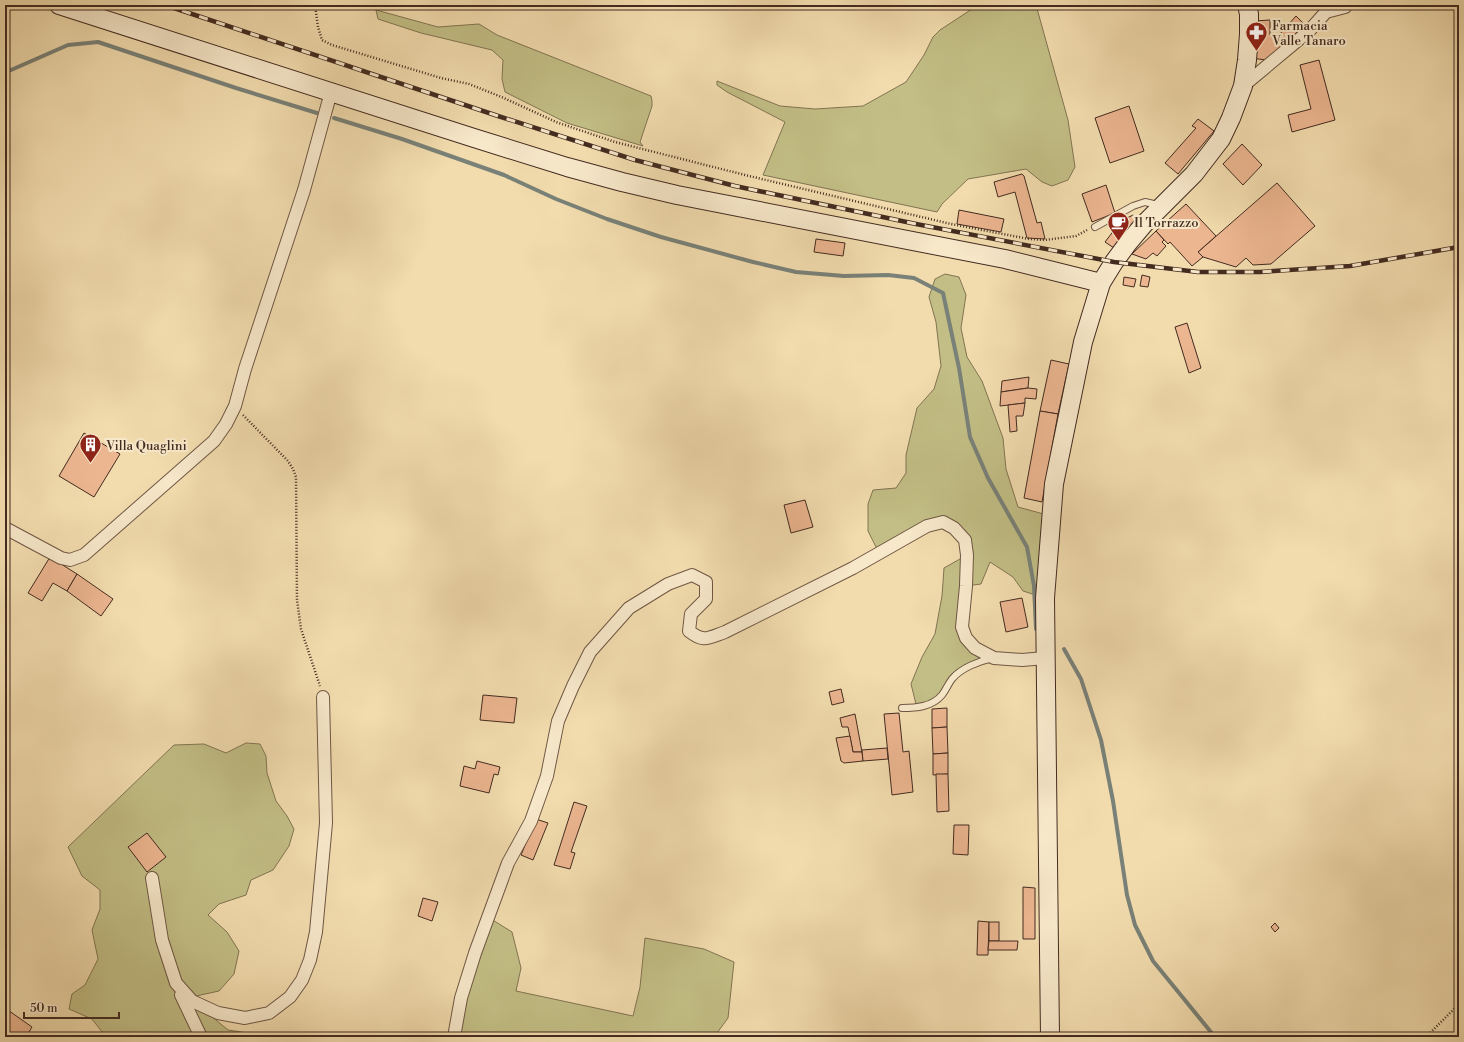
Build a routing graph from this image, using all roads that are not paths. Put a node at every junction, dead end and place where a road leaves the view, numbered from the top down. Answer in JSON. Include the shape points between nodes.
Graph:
{"nodes":[{"id":1,"x":58,"y":5,"type":"edge"},
{"id":2,"x":1247,"y":5,"type":"edge"},
{"id":3,"x":1346,"y":5,"type":"edge"},
{"id":4,"x":1243,"y":86,"type":"junction"},
{"id":5,"x":332,"y":92,"type":"junction"},
{"id":6,"x":1162,"y":206,"type":"junction"},
{"id":7,"x":1095,"y":226,"type":"road end"},
{"id":8,"x":1101,"y":283,"type":"junction"},
{"id":9,"x":5,"y":528,"type":"edge"},
{"id":10,"x":994,"y":658,"type":"junction"},
{"id":11,"x":1045,"y":658,"type":"junction"},
{"id":12,"x":323,"y":697,"type":"road end"},
{"id":13,"x":902,"y":708,"type":"dead end"},
{"id":14,"x":152,"y":878,"type":"dead end"},
{"id":15,"x":176,"y":983,"type":"junction"},
{"id":16,"x":201,"y":1037,"type":"edge"},
{"id":17,"x":454,"y":1037,"type":"edge"},
{"id":18,"x":1050,"y":1037,"type":"edge"}],
"edges":[{"from":1,"to":5,"type":"street"},
{"from":2,"to":4,"type":"street","via":[[1248,40]]},
{"from":3,"to":4,"type":"street","via":[[1326,12],[1309,31]]},
{"from":4,"to":6,"type":"street","via":[[1221,139],[1194,174]]},
{"from":5,"to":8,"type":"street","via":[[622,182],[1005,259]]},
{"from":5,"to":9,"type":"street","via":[[304,190],[234,406],[214,441],[84,555],[70,560],[60,558]]},
{"from":6,"to":7,"type":"lane","via":[[1145,202]]},
{"from":6,"to":8,"type":"street","via":[[1128,243]]},
{"from":8,"to":11,"type":"street","via":[[1083,342],[1054,484],[1045,598]]},
{"from":10,"to":11,"type":"street"},
{"from":10,"to":13,"type":"lane","via":[[966,668],[952,679],[933,703],[917,708]]},
{"from":10,"to":17,"type":"street","via":[[975,648],[966,638],[962,627],[966,586],[965,540],[954,528],[943,522],[927,526],[854,568],[710,638],[698,638],[689,631],[691,614],[706,599],[706,582],[692,575],[668,584],[629,608],[590,652],[558,721],[547,776],[531,821],[508,863],[475,953],[461,998]]},
{"from":11,"to":18,"type":"street"},
{"from":12,"to":15,"type":"street","via":[[326,823],[316,932],[310,960],[302,980],[290,997],[269,1012],[245,1018],[218,1013],[192,1001]]},
{"from":14,"to":15,"type":"street","via":[[162,940]]},
{"from":15,"to":16,"type":"street"}]}
